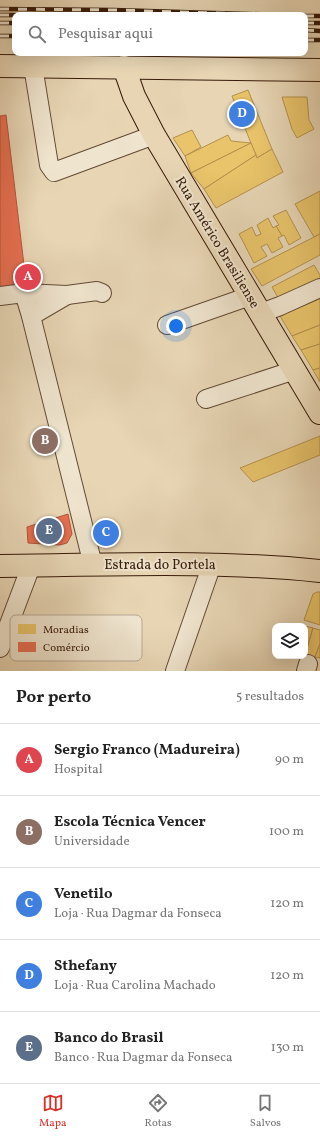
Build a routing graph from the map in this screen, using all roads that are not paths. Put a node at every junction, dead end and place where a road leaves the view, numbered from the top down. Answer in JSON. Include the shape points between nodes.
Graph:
{"nodes":[{"id":1,"x":0,"y":66,"type":"edge"},
{"id":2,"x":33,"y":66,"type":"junction"},
{"id":3,"x":124,"y":67,"type":"junction"},
{"id":4,"x":320,"y":70,"type":"edge"},
{"id":5,"x":154,"y":135,"type":"junction"},
{"id":6,"x":320,"y":288,"type":"edge"},
{"id":7,"x":24,"y":293,"type":"junction"},
{"id":8,"x":95,"y":293,"type":"dead end"},
{"id":9,"x":67,"y":294,"type":"junction"},
{"id":10,"x":0,"y":296,"type":"edge"},
{"id":11,"x":256,"y":304,"type":"junction"},
{"id":12,"x":32,"y":316,"type":"junction"},
{"id":13,"x":167,"y":325,"type":"dead end"},
{"id":14,"x":295,"y":370,"type":"junction"},
{"id":15,"x":206,"y":399,"type":"dead end"},
{"id":16,"x":320,"y":413,"type":"edge"},
{"id":17,"x":93,"y":564,"type":"junction"},
{"id":18,"x":212,"y":564,"type":"junction"},
{"id":19,"x":0,"y":566,"type":"edge"},
{"id":20,"x":30,"y":566,"type":"junction"},
{"id":21,"x":320,"y":571,"type":"edge"},
{"id":22,"x":12,"y":615,"type":"edge"},
{"id":23,"x":10,"y":621,"type":"edge"},
{"id":24,"x":0,"y":648,"type":"edge"},
{"id":25,"x":175,"y":671,"type":"edge"}],
"edges":[{"from":1,"to":2,"type":"main road"},
{"from":2,"to":3,"type":"main road"},
{"from":2,"to":5,"type":"street","via":[[49,166],[54,172]]},
{"from":3,"to":4,"type":"main road"},
{"from":3,"to":5,"type":"main road","name":"Rua Américo Brasiliense","via":[[134,96]]},
{"from":5,"to":11,"type":"main road","name":"Rua Américo Brasiliense"},
{"from":6,"to":11,"type":"street","via":[[280,306]]},
{"from":7,"to":9,"type":"street"},
{"from":7,"to":10,"type":"street"},
{"from":7,"to":12,"type":"street"},
{"from":8,"to":9,"type":"street"},
{"from":9,"to":12,"type":"street"},
{"from":11,"to":13,"type":"street"},
{"from":11,"to":14,"type":"main road","name":"Rua Américo Brasiliense"},
{"from":12,"to":17,"type":"street"},
{"from":14,"to":15,"type":"street"},
{"from":14,"to":16,"type":"main road","name":"Rua Américo Brasiliense"},
{"from":17,"to":18,"type":"main road","name":"Estrada do Portela"},
{"from":17,"to":20,"type":"main road","name":"Estrada do Portela"},
{"from":18,"to":21,"type":"main road","name":"Estrada do Portela","via":[[274,566]]},
{"from":18,"to":25,"type":"street"},
{"from":19,"to":20,"type":"main road","name":"Estrada do Portela"},
{"from":20,"to":22,"type":"street"},
{"from":23,"to":24,"type":"street"}]}
